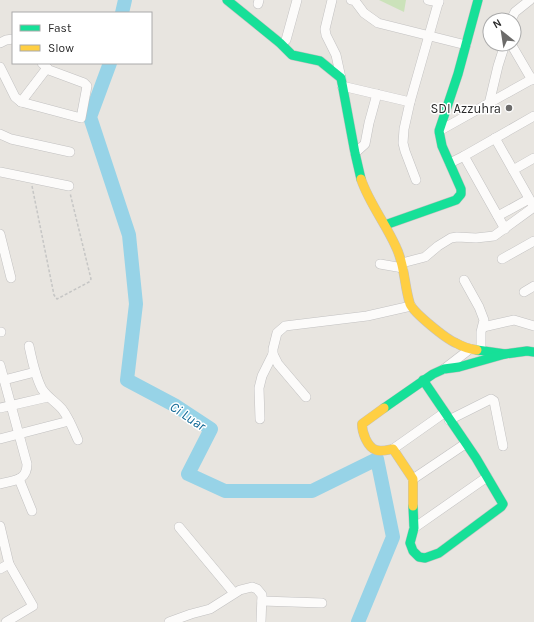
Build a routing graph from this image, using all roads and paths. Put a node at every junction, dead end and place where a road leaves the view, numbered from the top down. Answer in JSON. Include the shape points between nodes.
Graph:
{"nodes":[{"id":1,"x":227,"y":0,"type":"edge"},
{"id":2,"x":297,"y":0,"type":"edge"},
{"id":3,"x":332,"y":0,"type":"edge"},
{"id":4,"x":351,"y":0,"type":"edge"},
{"id":5,"x":428,"y":0,"type":"edge"},
{"id":6,"x":478,"y":0,"type":"edge"},
{"id":7,"x":531,"y":0,"type":"edge"},
{"id":8,"x":439,"y":1,"type":"edge"},
{"id":9,"x":534,"y":5,"type":"edge"},
{"id":10,"x":515,"y":12,"type":"edge"},
{"id":11,"x":429,"y":36,"type":"junction"},
{"id":12,"x":12,"y":39,"type":"edge"},
{"id":13,"x":286,"y":40,"type":"dead end"},
{"id":14,"x":0,"y":43,"type":"edge"},
{"id":15,"x":466,"y":45,"type":"junction"},
{"id":16,"x":502,"y":52,"type":"edge"},
{"id":17,"x":515,"y":52,"type":"edge"},
{"id":18,"x":44,"y":66,"type":"edge"},
{"id":19,"x":0,"y":67,"type":"edge"},
{"id":20,"x":533,"y":79,"type":"edge"},
{"id":21,"x":342,"y":82,"type":"junction"},
{"id":22,"x":377,"y":94,"type":"junction"},
{"id":23,"x":20,"y":102,"type":"junction"},
{"id":24,"x":410,"y":102,"type":"junction"},
{"id":25,"x":489,"y":104,"type":"junction"},
{"id":26,"x":534,"y":116,"type":"edge"},
{"id":27,"x":439,"y":131,"type":"junction"},
{"id":28,"x":0,"y":134,"type":"edge"},
{"id":29,"x":495,"y":138,"type":"junction"},
{"id":30,"x":70,"y":152,"type":"dead end"},
{"id":31,"x":355,"y":153,"type":"junction"},
{"id":32,"x":464,"y":156,"type":"junction"},
{"id":33,"x":534,"y":158,"type":"edge"},
{"id":34,"x":450,"y":163,"type":"junction"},
{"id":35,"x":513,"y":170,"type":"junction"},
{"id":36,"x":0,"y":172,"type":"edge"},
{"id":37,"x":30,"y":178,"type":"junction"},
{"id":38,"x":416,"y":180,"type":"dead end"},
{"id":39,"x":69,"y":186,"type":"joint"},
{"id":40,"x":529,"y":199,"type":"junction"},
{"id":41,"x":498,"y":216,"type":"junction"},
{"id":42,"x":385,"y":225,"type":"junction"},
{"id":43,"x":505,"y":229,"type":"junction"},
{"id":44,"x":0,"y":234,"type":"edge"},
{"id":45,"x":534,"y":241,"type":"edge"},
{"id":46,"x":502,"y":259,"type":"dead end"},
{"id":47,"x":380,"y":264,"type":"dead end"},
{"id":48,"x":403,"y":265,"type":"junction"},
{"id":49,"x":11,"y":278,"type":"dead end"},
{"id":50,"x":464,"y":280,"type":"dead end"},
{"id":51,"x":534,"y":286,"type":"edge"},
{"id":52,"x":524,"y":292,"type":"dead end"},
{"id":53,"x":411,"y":306,"type":"junction"},
{"id":54,"x":534,"y":326,"type":"edge"},
{"id":55,"x":483,"y":327,"type":"junction"},
{"id":56,"x":29,"y":346,"type":"dead end"},
{"id":57,"x":470,"y":349,"type":"junction"},
{"id":58,"x":481,"y":351,"type":"junction"},
{"id":59,"x":534,"y":352,"type":"edge"},
{"id":60,"x":273,"y":354,"type":"junction"},
{"id":61,"x":505,"y":354,"type":"junction"},
{"id":62,"x":0,"y":366,"type":"edge"},
{"id":63,"x":444,"y":369,"type":"junction"},
{"id":64,"x":35,"y":372,"type":"junction"},
{"id":65,"x":4,"y":380,"type":"junction"},
{"id":66,"x":423,"y":380,"type":"junction"},
{"id":67,"x":48,"y":397,"type":"junction"},
{"id":68,"x":306,"y":397,"type":"dead end"},
{"id":69,"x":12,"y":405,"type":"junction"},
{"id":70,"x":0,"y":408,"type":"edge"},
{"id":71,"x":446,"y":416,"type":"junction"},
{"id":72,"x":260,"y":419,"type":"dead end"},
{"id":73,"x":69,"y":421,"type":"junction"},
{"id":74,"x":20,"y":434,"type":"junction"},
{"id":75,"x":0,"y":439,"type":"edge"},
{"id":76,"x":78,"y":440,"type":"dead end"},
{"id":77,"x":465,"y":444,"type":"junction"},
{"id":78,"x":503,"y":446,"type":"dead end"},
{"id":79,"x":393,"y":449,"type":"junction"},
{"id":80,"x":487,"y":477,"type":"junction"},
{"id":81,"x":20,"y":479,"type":"junction"},
{"id":82,"x":413,"y":479,"type":"junction"},
{"id":83,"x":0,"y":484,"type":"edge"},
{"id":84,"x":32,"y":511,"type":"dead end"},
{"id":85,"x":0,"y":526,"type":"edge"},
{"id":86,"x":178,"y":527,"type":"dead end"},
{"id":87,"x":414,"y":528,"type":"junction"},
{"id":88,"x":2,"y":537,"type":"edge"},
{"id":89,"x":9,"y":564,"type":"junction"},
{"id":90,"x":0,"y":569,"type":"edge"},
{"id":91,"x":234,"y":593,"type":"junction"},
{"id":92,"x":262,"y":601,"type":"junction"},
{"id":93,"x":322,"y":603,"type":"dead end"},
{"id":94,"x":0,"y":615,"type":"edge"},
{"id":95,"x":5,"y":622,"type":"edge"},
{"id":96,"x":170,"y":622,"type":"edge"},
{"id":97,"x":261,"y":622,"type":"edge"}],
"edges":[{"from":1,"to":21,"type":"street","via":[[292,55],[325,64]]},
{"from":2,"to":13,"type":"street"},
{"from":3,"to":21,"type":"street","via":[[325,29],[336,55]]},
{"from":4,"to":11,"type":"street","via":[[378,23]]},
{"from":5,"to":8,"type":"street"},
{"from":6,"to":15,"type":"street"},
{"from":7,"to":9,"type":"street"},
{"from":7,"to":10,"type":"street"},
{"from":8,"to":11,"type":"street"},
{"from":11,"to":15,"type":"street"},
{"from":11,"to":24,"type":"street"},
{"from":12,"to":14,"type":"street"},
{"from":15,"to":27,"type":"street"},
{"from":16,"to":25,"type":"street"},
{"from":17,"to":20,"type":"street"},
{"from":18,"to":23,"type":"street"},
{"from":18,"to":23,"type":"street","via":[[57,74],[84,83],[86,86],[81,118]]},
{"from":19,"to":23,"type":"street"},
{"from":20,"to":25,"type":"street"},
{"from":21,"to":22,"type":"street"},
{"from":21,"to":31,"type":"street"},
{"from":22,"to":24,"type":"street"},
{"from":22,"to":31,"type":"street","via":[[365,144]]},
{"from":24,"to":38,"type":"street","via":[[403,142]]},
{"from":25,"to":27,"type":"street"},
{"from":26,"to":29,"type":"street"},
{"from":27,"to":34,"type":"street","via":[[442,146]]},
{"from":28,"to":30,"type":"street","via":[[11,139]]},
{"from":29,"to":32,"type":"street"},
{"from":29,"to":35,"type":"street"},
{"from":31,"to":42,"type":"street","via":[[365,190]]},
{"from":32,"to":34,"type":"street"},
{"from":32,"to":41,"type":"street"},
{"from":33,"to":35,"type":"street"},
{"from":34,"to":42,"type":"street","via":[[461,189],[461,194],[456,200]]},
{"from":35,"to":40,"type":"street"},
{"from":36,"to":37,"type":"street"},
{"from":37,"to":39,"type":"street"},
{"from":37,"to":39,"type":"path","via":[[54,295],[57,298],[91,279]]},
{"from":40,"to":41,"type":"street"},
{"from":40,"to":43,"type":"street","via":[[534,207]]},
{"from":41,"to":43,"type":"street"},
{"from":42,"to":48,"type":"street"},
{"from":43,"to":48,"type":"street","via":[[487,238],[451,238],[425,257]]},
{"from":44,"to":49,"type":"street"},
{"from":45,"to":46,"type":"street"},
{"from":47,"to":48,"type":"street"},
{"from":48,"to":53,"type":"street"},
{"from":50,"to":55,"type":"street","via":[[483,314]]},
{"from":51,"to":52,"type":"street"},
{"from":53,"to":57,"type":"street","via":[[446,337]]},
{"from":53,"to":60,"type":"street","via":[[367,316],[285,326],[277,333]]},
{"from":54,"to":55,"type":"street","via":[[514,320]]},
{"from":55,"to":58,"type":"street"},
{"from":56,"to":64,"type":"street"},
{"from":57,"to":58,"type":"street"},
{"from":57,"to":63,"type":"street"},
{"from":58,"to":61,"type":"street"},
{"from":59,"to":61,"type":"street"},
{"from":60,"to":68,"type":"street","via":[[278,364]]},
{"from":60,"to":72,"type":"street","via":[[259,388]]},
{"from":61,"to":63,"type":"street"},
{"from":62,"to":65,"type":"street"},
{"from":63,"to":66,"type":"street"},
{"from":64,"to":65,"type":"street"},
{"from":64,"to":67,"type":"street"},
{"from":65,"to":69,"type":"street"},
{"from":66,"to":71,"type":"street"},
{"from":66,"to":79,"type":"street","via":[[362,424],[363,432],[373,448]]},
{"from":67,"to":69,"type":"street"},
{"from":67,"to":73,"type":"street","via":[[60,407]]},
{"from":69,"to":70,"type":"street"},
{"from":69,"to":74,"type":"street"},
{"from":71,"to":77,"type":"street"},
{"from":71,"to":78,"type":"street","via":[[491,399],[494,401]]},
{"from":71,"to":79,"type":"street"},
{"from":73,"to":74,"type":"street"},
{"from":73,"to":76,"type":"street"},
{"from":74,"to":75,"type":"street"},
{"from":74,"to":81,"type":"street","via":[[27,472]]},
{"from":77,"to":80,"type":"street"},
{"from":77,"to":82,"type":"street"},
{"from":79,"to":82,"type":"street"},
{"from":80,"to":87,"type":"street"},
{"from":80,"to":87,"type":"street","via":[[502,502],[501,507],[439,553],[425,558],[416,554],[410,547]]},
{"from":81,"to":83,"type":"street"},
{"from":81,"to":84,"type":"street"},
{"from":82,"to":87,"type":"street"},
{"from":85,"to":88,"type":"street"},
{"from":86,"to":91,"type":"street"},
{"from":88,"to":89,"type":"street"},
{"from":89,"to":90,"type":"street"},
{"from":89,"to":95,"type":"street","via":[[33,606]]},
{"from":91,"to":92,"type":"street","via":[[252,587],[260,591]]},
{"from":91,"to":96,"type":"street","via":[[210,610]]},
{"from":92,"to":93,"type":"street"},
{"from":92,"to":97,"type":"street"},
{"from":94,"to":95,"type":"street"}]}
